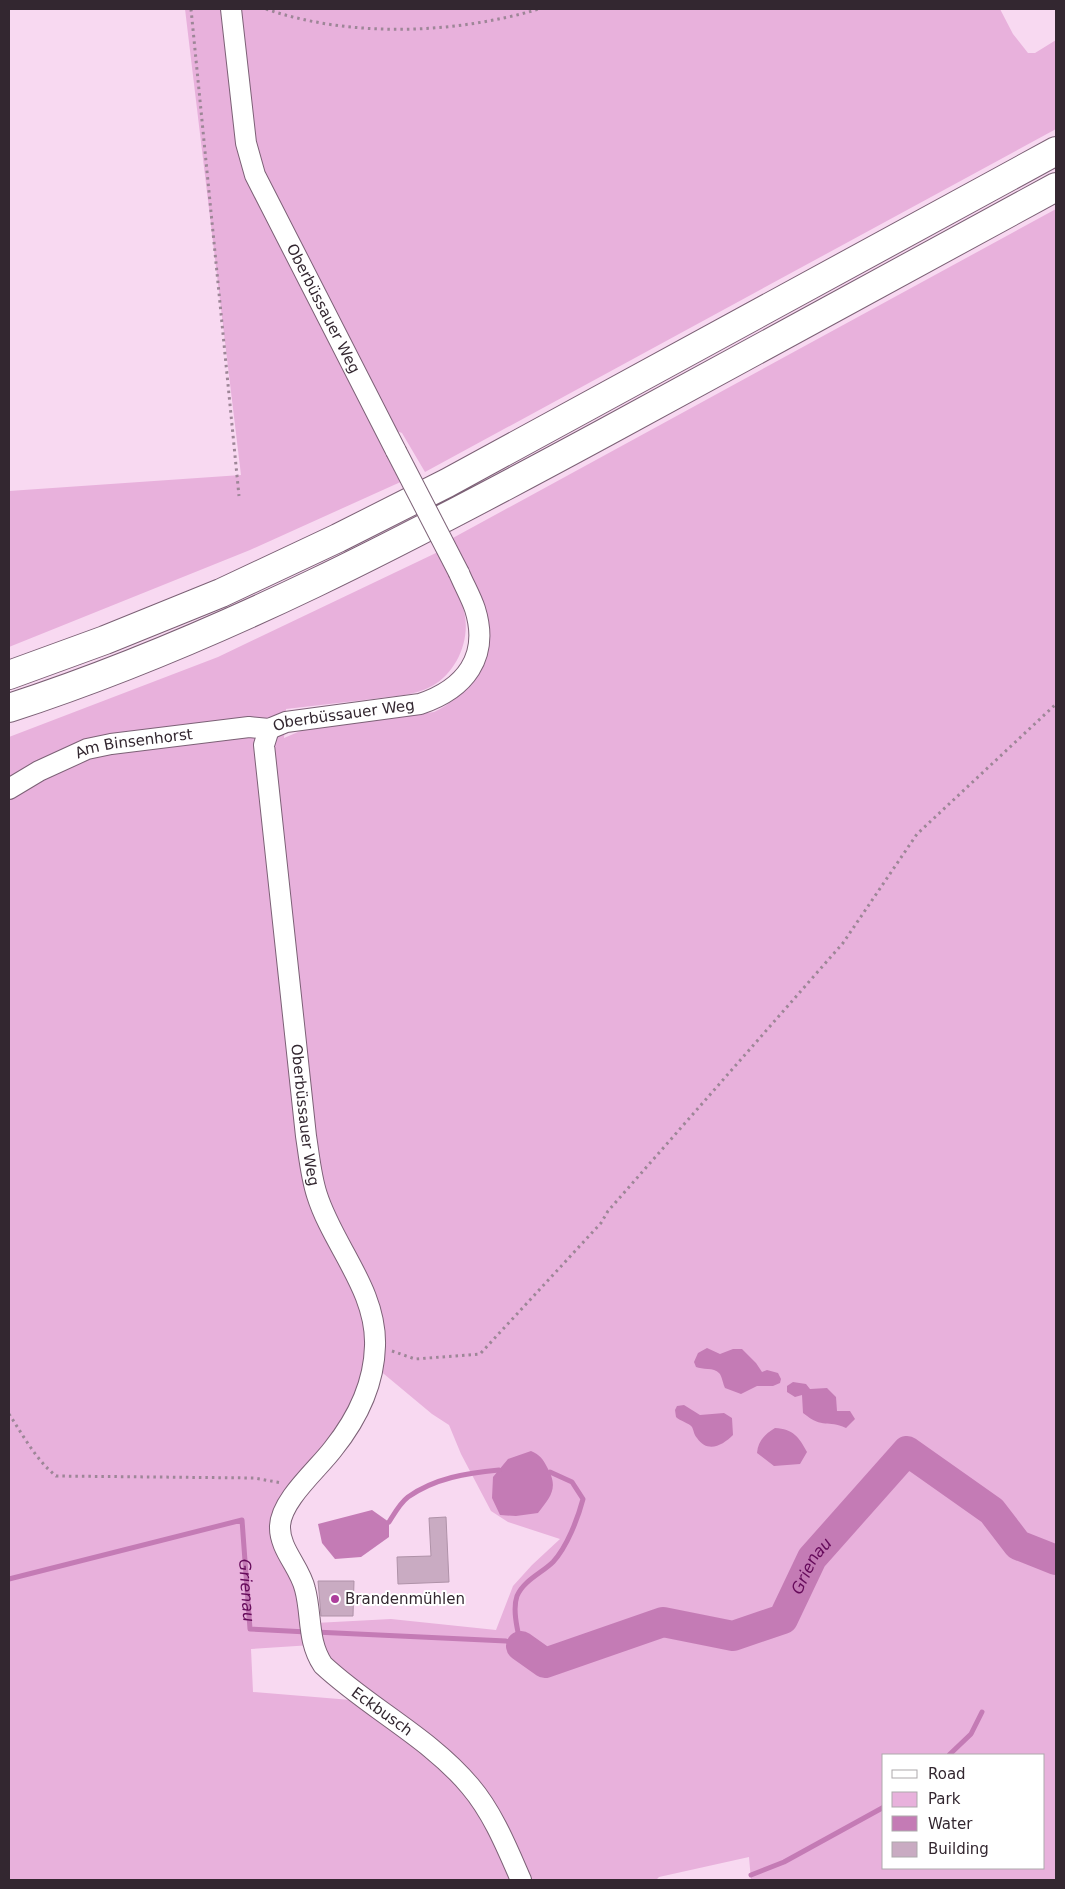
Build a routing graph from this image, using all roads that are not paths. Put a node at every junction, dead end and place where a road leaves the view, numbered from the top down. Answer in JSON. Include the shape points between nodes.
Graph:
{"nodes":[{"id":1,"x":231,"y":9,"type":"edge"},
{"id":2,"x":1056,"y":151,"type":"edge"},
{"id":3,"x":1056,"y":187,"type":"edge"},
{"id":4,"x":9,"y":675,"type":"edge"},
{"id":5,"x":9,"y":708,"type":"edge"},
{"id":6,"x":269,"y":729,"type":"junction"},
{"id":7,"x":9,"y":790,"type":"edge"},
{"id":8,"x":280,"y":1526,"type":"joint"},
{"id":9,"x":521,"y":1880,"type":"edge"}],
"edges":[{"from":1,"to":6,"type":"street","name":"Oberbüssauer Weg","bridge":true,"via":[[246,144],[255,175],[459,573],[475,608],[480,632],[474,663],[467,675],[454,689],[437,699],[286,722]]},
{"from":2,"to":4,"type":"highway","via":[[447,483],[338,538],[221,593]]},
{"from":3,"to":5,"type":"highway","via":[[464,509],[352,566],[116,669]]},
{"from":6,"to":7,"type":"street","name":"Am Binsenhorst","via":[[249,727],[88,749],[56,762]]},
{"from":6,"to":8,"type":"street","name":"Oberbüssauer Weg","via":[[264,745],[306,1136],[317,1196],[369,1306],[376,1344],[372,1377],[362,1404],[334,1448],[290,1500]]},
{"from":8,"to":9,"type":"street","name":"Eckbusch","via":[[282,1540],[306,1589],[312,1645],[323,1665],[442,1759],[470,1786],[488,1811]]}]}
